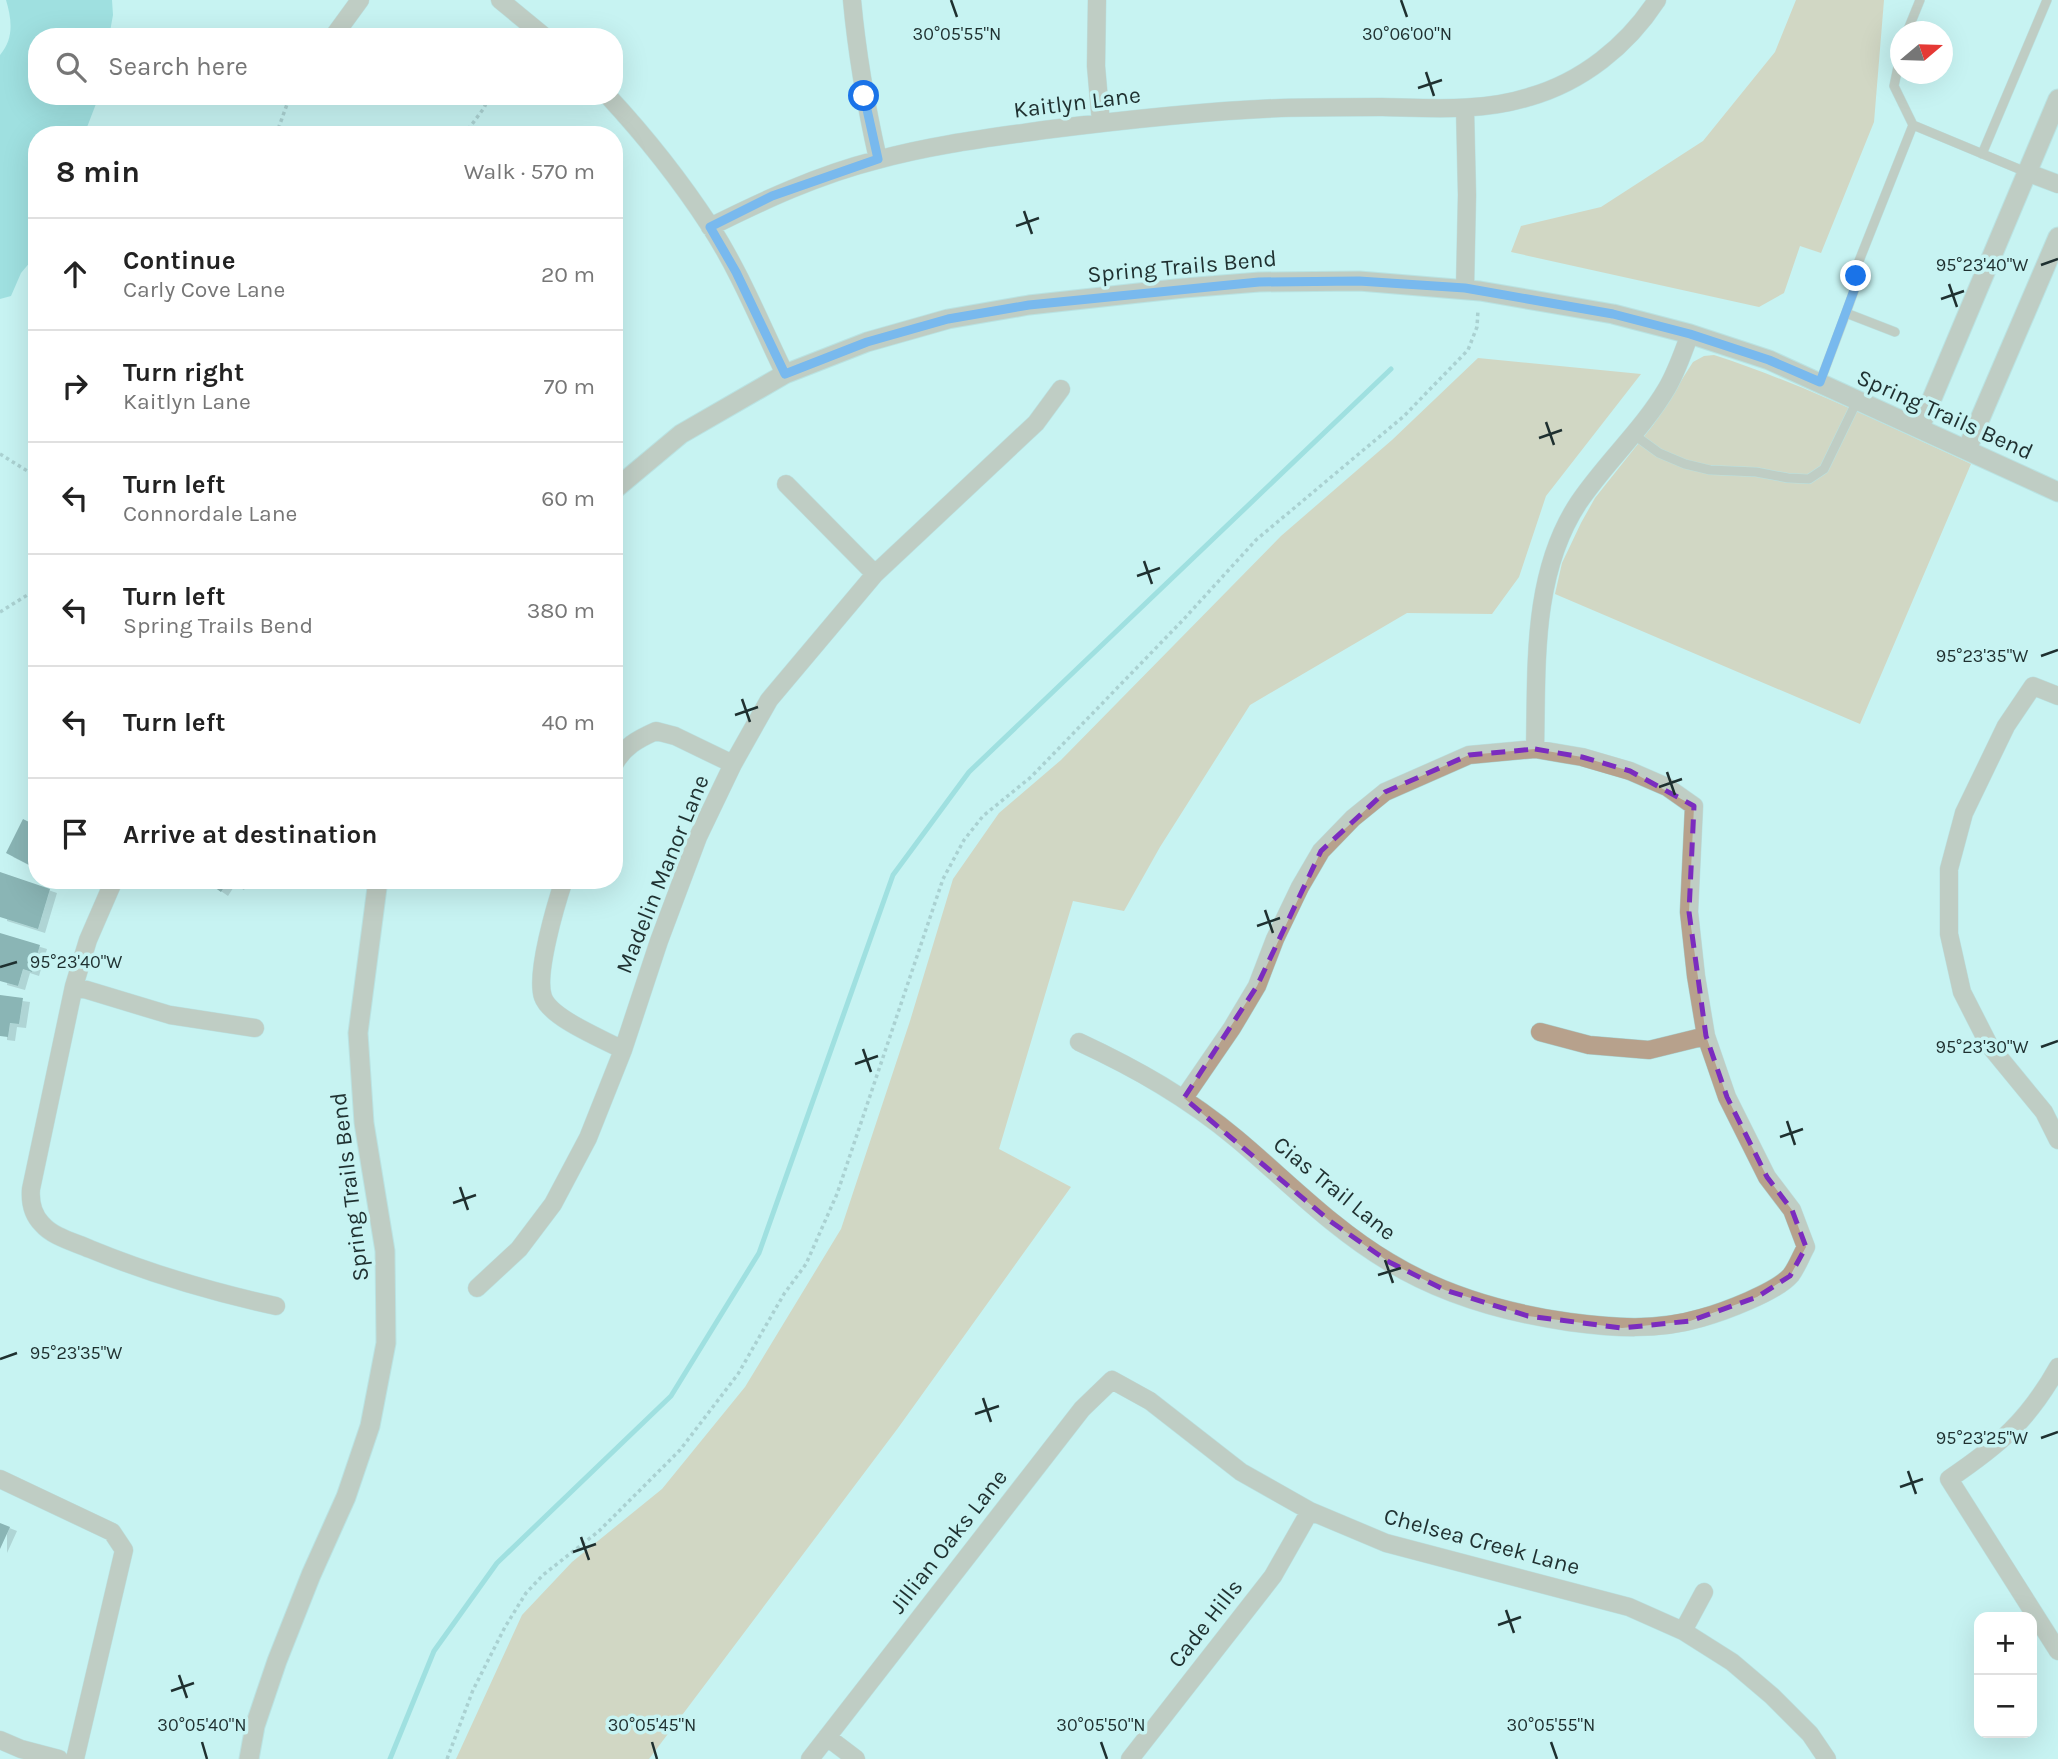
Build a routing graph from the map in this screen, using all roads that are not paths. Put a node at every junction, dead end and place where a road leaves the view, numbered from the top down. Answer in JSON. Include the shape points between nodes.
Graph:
{"nodes":[{"id":1,"x":360,"y":0,"type":"edge"},
{"id":2,"x":500,"y":0,"type":"edge"},
{"id":3,"x":852,"y":0,"type":"edge"},
{"id":4,"x":1097,"y":0,"type":"edge"},
{"id":5,"x":1657,"y":0,"type":"edge"},
{"id":6,"x":1920,"y":0,"type":"edge"},
{"id":7,"x":2047,"y":0,"type":"edge"},
{"id":8,"x":1911,"y":21,"type":"edge"},
{"id":9,"x":340,"y":28,"type":"edge"},
{"id":10,"x":534,"y":28,"type":"edge"},
{"id":11,"x":1894,"y":84,"type":"edge"},
{"id":12,"x":2058,"y":99,"type":"edge"},
{"id":13,"x":616,"y":105,"type":"edge"},
{"id":14,"x":1465,"y":108,"type":"junction"},
{"id":15,"x":1101,"y":123,"type":"junction"},
{"id":16,"x":1913,"y":125,"type":"junction"},
{"id":17,"x":1982,"y":154,"type":"junction"},
{"id":18,"x":878,"y":159,"type":"junction"},
{"id":19,"x":2026,"y":172,"type":"junction"},
{"id":20,"x":2058,"y":184,"type":"edge"},
{"id":21,"x":710,"y":227,"type":"junction"},
{"id":22,"x":2058,"y":237,"type":"edge"},
{"id":23,"x":1472,"y":290,"type":"junction"},
{"id":24,"x":1846,"y":313,"type":"junction"},
{"id":25,"x":1895,"y":332,"type":"dead end"},
{"id":26,"x":1690,"y":334,"type":"junction"},
{"id":27,"x":785,"y":374,"type":"junction"},
{"id":28,"x":1820,"y":382,"type":"junction"},
{"id":29,"x":1061,"y":389,"type":"dead end"},
{"id":30,"x":1857,"y":401,"type":"junction"},
{"id":31,"x":1920,"y":427,"type":"junction"},
{"id":32,"x":1633,"y":434,"type":"junction"},
{"id":33,"x":1967,"y":449,"type":"junction"},
{"id":34,"x":623,"y":482,"type":"edge"},
{"id":35,"x":786,"y":484,"type":"dead end"},
{"id":36,"x":2058,"y":492,"type":"edge"},
{"id":37,"x":875,"y":574,"type":"junction"},
{"id":38,"x":2058,"y":696,"type":"edge"},
{"id":39,"x":1535,"y":750,"type":"junction"},
{"id":40,"x":623,"y":751,"type":"edge"},
{"id":41,"x":733,"y":764,"type":"junction"},
{"id":42,"x":110,"y":889,"type":"edge"},
{"id":43,"x":377,"y":889,"type":"edge"},
{"id":44,"x":561,"y":889,"type":"edge"},
{"id":45,"x":74,"y":986,"type":"junction"},
{"id":46,"x":255,"y":1028,"type":"dead end"},
{"id":47,"x":1540,"y":1032,"type":"dead end"},
{"id":48,"x":1706,"y":1036,"type":"junction"},
{"id":49,"x":1079,"y":1042,"type":"dead end"},
{"id":50,"x":623,"y":1050,"type":"junction"},
{"id":51,"x":1184,"y":1098,"type":"junction"},
{"id":52,"x":2058,"y":1140,"type":"edge"},
{"id":53,"x":477,"y":1288,"type":"dead end"},
{"id":54,"x":276,"y":1306,"type":"dead end"},
{"id":55,"x":2058,"y":1367,"type":"edge"},
{"id":56,"x":1112,"y":1380,"type":"joint"},
{"id":57,"x":0,"y":1479,"type":"edge"},
{"id":58,"x":1310,"y":1511,"type":"junction"},
{"id":59,"x":1704,"y":1592,"type":"dead end"},
{"id":60,"x":1683,"y":1631,"type":"junction"},
{"id":61,"x":2058,"y":1651,"type":"edge"},
{"id":62,"x":827,"y":1737,"type":"junction"},
{"id":63,"x":0,"y":1740,"type":"edge"},
{"id":64,"x":60,"y":1759,"type":"edge"},
{"id":65,"x":75,"y":1759,"type":"edge"},
{"id":66,"x":248,"y":1759,"type":"edge"},
{"id":67,"x":810,"y":1759,"type":"edge"},
{"id":68,"x":856,"y":1759,"type":"edge"},
{"id":69,"x":1130,"y":1759,"type":"edge"},
{"id":70,"x":1827,"y":1759,"type":"edge"}],
"edges":[{"from":1,"to":9,"type":"street"},
{"from":2,"to":10,"type":"street"},
{"from":3,"to":18,"type":"street","via":[[864,96]]},
{"from":4,"to":15,"type":"street"},
{"from":5,"to":14,"type":"street","name":"Kaitlyn Lane","via":[[1617,48],[1564,83],[1530,97]]},
{"from":6,"to":8,"type":"lane"},
{"from":7,"to":17,"type":"lane"},
{"from":11,"to":16,"type":"lane"},
{"from":12,"to":19,"type":"street"},
{"from":13,"to":21,"type":"street","via":[[642,132]]},
{"from":14,"to":15,"type":"street","name":"Kaitlyn Lane","via":[[1280,108]]},
{"from":14,"to":23,"type":"street"},
{"from":15,"to":18,"type":"street","name":"Kaitlyn Lane"},
{"from":16,"to":17,"type":"lane"},
{"from":16,"to":24,"type":"lane","via":[[1857,266]]},
{"from":17,"to":19,"type":"lane"},
{"from":18,"to":21,"type":"street","name":"Kaitlyn Lane","via":[[772,196]]},
{"from":19,"to":20,"type":"street"},
{"from":19,"to":31,"type":"street"},
{"from":21,"to":27,"type":"street"},
{"from":22,"to":33,"type":"street"},
{"from":23,"to":26,"type":"street","name":"Spring Trails Bend","via":[[1613,314]]},
{"from":23,"to":27,"type":"street","name":"Spring Trails Bend","via":[[1359,281],[1259,282],[1029,305],[948,319],[867,342]]},
{"from":24,"to":25,"type":"lane"},
{"from":24,"to":28,"type":"lane"},
{"from":26,"to":28,"type":"street","name":"Spring Trails Bend"},
{"from":26,"to":32,"type":"street","via":[[1666,389]]},
{"from":27,"to":34,"type":"street","name":"Spring Trails Bend","via":[[681,434]]},
{"from":28,"to":30,"type":"street","name":"Spring Trails Bend"},
{"from":29,"to":37,"type":"street","name":"Madelin Manor Lane","via":[[1037,423]]},
{"from":30,"to":31,"type":"street","name":"Spring Trails Bend"},
{"from":30,"to":32,"type":"lane","via":[[1824,469],[1809,479],[1685,464]]},
{"from":31,"to":33,"type":"street","name":"Spring Trails Bend"},
{"from":32,"to":39,"type":"street","via":[[1578,503],[1544,585]]},
{"from":33,"to":36,"type":"street","name":"Spring Trails Bend"},
{"from":35,"to":37,"type":"street"},
{"from":37,"to":41,"type":"street","name":"Madelin Manor Lane","via":[[769,701]]},
{"from":38,"to":52,"type":"street","via":[[2033,686],[2006,726],[1964,813],[1949,869],[1949,934],[1962,992],[1989,1045],[2044,1112]]},
{"from":39,"to":48,"type":"street","via":[[1630,771],[1694,806],[1689,912]]},
{"from":39,"to":51,"type":"street","via":[[1469,755],[1385,792],[1353,818],[1314,863],[1257,986]]},
{"from":40,"to":41,"type":"street","via":[[656,731]]},
{"from":41,"to":50,"type":"street","name":"Madelin Manor Lane","via":[[698,837]]},
{"from":42,"to":45,"type":"street"},
{"from":43,"to":66,"type":"street","name":"Spring Trails Bend","via":[[358,1033],[364,1123],[386,1251],[386,1343],[370,1426],[346,1497],[277,1661]]},
{"from":44,"to":50,"type":"street","via":[[542,973],[543,997],[558,1016]]},
{"from":45,"to":46,"type":"street","via":[[170,1015]]},
{"from":45,"to":54,"type":"street","via":[[31,1189],[30,1201],[42,1225],[131,1266]]},
{"from":47,"to":48,"type":"street","via":[[1589,1045],[1649,1050]]},
{"from":48,"to":51,"type":"street","name":"Cias Trail Lane","via":[[1727,1097],[1767,1177],[1792,1210],[1806,1247],[1790,1276],[1756,1297],[1722,1312],[1653,1328],[1528,1316],[1445,1290],[1389,1262],[1330,1221]]},
{"from":49,"to":51,"type":"street","name":"Cias Trail Lane"},
{"from":50,"to":53,"type":"street","name":"Madelin Manor Lane","via":[[588,1138],[553,1204],[519,1249]]},
{"from":55,"to":61,"type":"street","via":[[2016,1427],[1949,1479]]},
{"from":56,"to":58,"type":"street","name":"Chelsea Creek Lane","via":[[1150,1401],[1241,1472]]},
{"from":56,"to":62,"type":"street","name":"Jillian Oaks Lane","via":[[1082,1409]]},
{"from":57,"to":65,"type":"street","via":[[111,1532],[124,1550]]},
{"from":58,"to":60,"type":"street","name":"Chelsea Creek Lane","via":[[1386,1543],[1629,1607]]},
{"from":58,"to":69,"type":"street","name":"Cade Hills","via":[[1273,1576]]},
{"from":59,"to":60,"type":"street"},
{"from":60,"to":70,"type":"street","name":"Chelsea Creek Lane","via":[[1732,1662],[1772,1696],[1810,1734]]},
{"from":62,"to":67,"type":"street","name":"Jillian Oaks Lane"},
{"from":62,"to":68,"type":"street"},
{"from":63,"to":64,"type":"street"}]}
